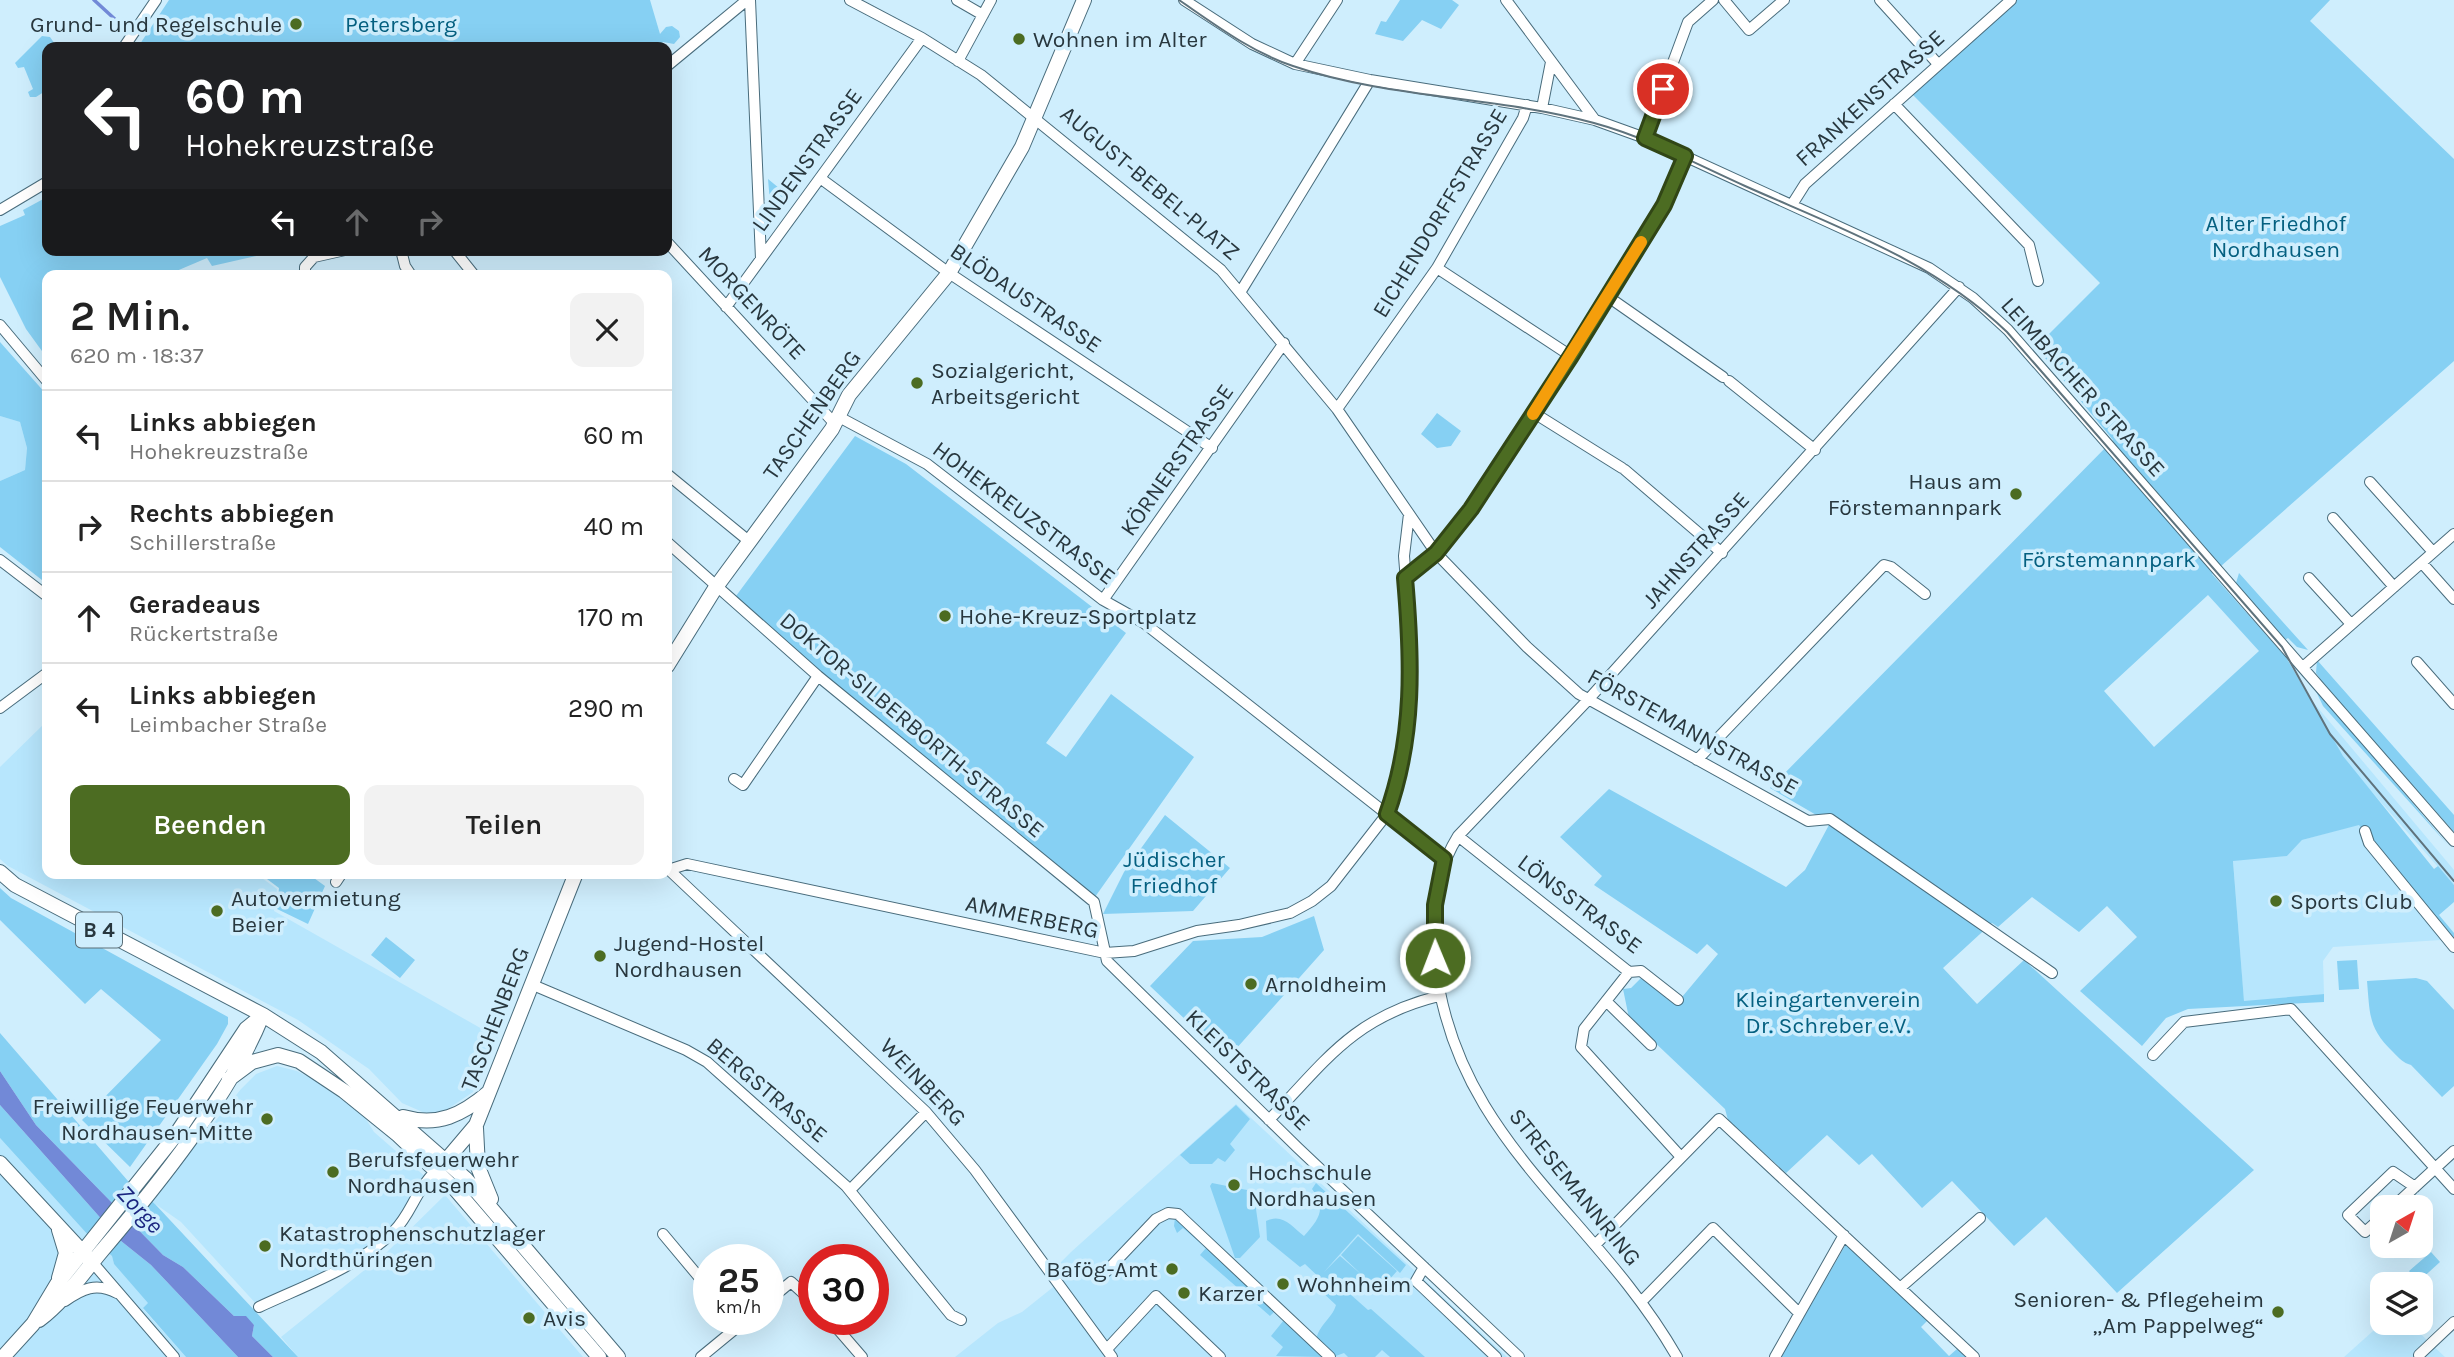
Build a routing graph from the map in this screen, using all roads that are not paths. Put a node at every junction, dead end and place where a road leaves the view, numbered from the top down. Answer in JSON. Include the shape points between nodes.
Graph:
{"nodes":[{"id":1,"x":156,"y":0,"type":"edge"},
{"id":2,"x":749,"y":0,"type":"edge"},
{"id":3,"x":850,"y":0,"type":"edge"},
{"id":4,"x":957,"y":0,"type":"edge"},
{"id":5,"x":991,"y":0,"type":"edge"},
{"id":6,"x":1084,"y":0,"type":"edge"},
{"id":7,"x":1184,"y":0,"type":"edge"},
{"id":8,"x":1337,"y":0,"type":"edge"},
{"id":9,"x":1506,"y":0,"type":"edge"},
{"id":10,"x":1713,"y":0,"type":"edge"},
{"id":11,"x":1724,"y":0,"type":"edge"},
{"id":12,"x":1784,"y":0,"type":"edge"},
{"id":13,"x":1880,"y":0,"type":"edge"},
{"id":14,"x":2011,"y":0,"type":"edge"},
{"id":15,"x":984,"y":15,"type":"junction"},
{"id":16,"x":922,"y":38,"type":"junction"},
{"id":17,"x":127,"y":42,"type":"edge"},
{"id":18,"x":958,"y":61,"type":"junction"},
{"id":19,"x":672,"y":62,"type":"edge"},
{"id":20,"x":1552,"y":62,"type":"junction"},
{"id":21,"x":1295,"y":64,"type":"junction"},
{"id":22,"x":1938,"y":65,"type":"junction"},
{"id":23,"x":1370,"y":80,"type":"junction"},
{"id":24,"x":1894,"y":104,"type":"junction"},
{"id":25,"x":1527,"y":106,"type":"junction"},
{"id":26,"x":1542,"y":108,"type":"junction"},
{"id":27,"x":1037,"y":118,"type":"junction"},
{"id":28,"x":1595,"y":120,"type":"junction"},
{"id":29,"x":1645,"y":138,"type":"junction"},
{"id":30,"x":1685,"y":156,"type":"junction"},
{"id":31,"x":820,"y":178,"type":"junction"},
{"id":32,"x":42,"y":185,"type":"edge"},
{"id":33,"x":1793,"y":203,"type":"junction"},
{"id":34,"x":0,"y":210,"type":"edge"},
{"id":35,"x":672,"y":248,"type":"edge"},
{"id":36,"x":318,"y":256,"type":"edge"},
{"id":37,"x":459,"y":256,"type":"edge"},
{"id":38,"x":761,"y":259,"type":"junction"},
{"id":39,"x":1437,"y":268,"type":"junction"},
{"id":40,"x":305,"y":270,"type":"edge"},
{"id":41,"x":470,"y":270,"type":"edge"},
{"id":42,"x":949,"y":274,"type":"junction"},
{"id":43,"x":2038,"y":281,"type":"dead end"},
{"id":44,"x":1959,"y":288,"type":"junction"},
{"id":45,"x":1241,"y":291,"type":"junction"},
{"id":46,"x":1607,"y":296,"type":"junction"},
{"id":47,"x":726,"y":307,"type":"junction"},
{"id":48,"x":0,"y":325,"type":"edge"},
{"id":49,"x":1284,"y":343,"type":"junction"},
{"id":50,"x":1571,"y":356,"type":"junction"},
{"id":51,"x":42,"y":375,"type":"edge"},
{"id":52,"x":1337,"y":409,"type":"junction"},
{"id":53,"x":1534,"y":413,"type":"junction"},
{"id":54,"x":837,"y":420,"type":"junction"},
{"id":55,"x":1212,"y":448,"type":"junction"},
{"id":56,"x":1815,"y":450,"type":"junction"},
{"id":57,"x":672,"y":478,"type":"edge"},
{"id":58,"x":2371,"y":482,"type":"dead end"},
{"id":59,"x":1409,"y":514,"type":"junction"},
{"id":60,"x":2333,"y":519,"type":"dead end"},
{"id":61,"x":2454,"y":534,"type":"edge"},
{"id":62,"x":750,"y":542,"type":"junction"},
{"id":63,"x":672,"y":547,"type":"edge"},
{"id":64,"x":2433,"y":552,"type":"junction"},
{"id":65,"x":1436,"y":553,"type":"junction"},
{"id":66,"x":1722,"y":553,"type":"junction"},
{"id":67,"x":0,"y":560,"type":"edge"},
{"id":68,"x":2422,"y":563,"type":"junction"},
{"id":69,"x":1405,"y":578,"type":"junction"},
{"id":70,"x":2309,"y":578,"type":"dead end"},
{"id":71,"x":716,"y":587,"type":"junction"},
{"id":72,"x":2394,"y":587,"type":"junction"},
{"id":73,"x":42,"y":592,"type":"edge"},
{"id":74,"x":1925,"y":594,"type":"dead end"},
{"id":75,"x":2454,"y":599,"type":"edge"},
{"id":76,"x":1103,"y":600,"type":"junction"},
{"id":77,"x":2351,"y":624,"type":"junction"},
{"id":78,"x":672,"y":658,"type":"edge"},
{"id":79,"x":2417,"y":662,"type":"dead end"},
{"id":80,"x":2303,"y":667,"type":"junction"},
{"id":81,"x":818,"y":676,"type":"junction"},
{"id":82,"x":42,"y":677,"type":"edge"},
{"id":83,"x":2452,"y":696,"type":"edge"},
{"id":84,"x":1587,"y":701,"type":"junction"},
{"id":85,"x":0,"y":708,"type":"edge"},
{"id":86,"x":1697,"y":760,"type":"junction"},
{"id":87,"x":734,"y":779,"type":"dead end"},
{"id":88,"x":1387,"y":814,"type":"junction"},
{"id":89,"x":2365,"y":831,"type":"dead end"},
{"id":90,"x":1458,"y":836,"type":"junction"},
{"id":91,"x":2454,"y":841,"type":"edge"},
{"id":92,"x":1444,"y":859,"type":"junction"},
{"id":93,"x":672,"y":868,"type":"edge"},
{"id":94,"x":0,"y":872,"type":"edge"},
{"id":95,"x":672,"y":874,"type":"edge"},
{"id":96,"x":574,"y":879,"type":"edge"},
{"id":97,"x":2454,"y":947,"type":"edge"},
{"id":98,"x":1105,"y":953,"type":"junction"},
{"id":99,"x":1629,"y":972,"type":"junction"},
{"id":100,"x":2052,"y":973,"type":"dead end"},
{"id":101,"x":533,"y":985,"type":"junction"},
{"id":102,"x":1439,"y":996,"type":"junction"},
{"id":103,"x":1678,"y":1000,"type":"dead end"},
{"id":104,"x":1606,"y":1001,"type":"junction"},
{"id":105,"x":263,"y":1015,"type":"junction"},
{"id":106,"x":1651,"y":1045,"type":"dead end"},
{"id":107,"x":2153,"y":1055,"type":"dead end"},
{"id":108,"x":229,"y":1079,"type":"junction"},
{"id":109,"x":493,"y":1089,"type":"junction"},
{"id":110,"x":926,"y":1112,"type":"junction"},
{"id":111,"x":396,"y":1115,"type":"junction"},
{"id":112,"x":1269,"y":1120,"type":"junction"},
{"id":113,"x":476,"y":1125,"type":"junction"},
{"id":114,"x":2454,"y":1151,"type":"edge"},
{"id":115,"x":1681,"y":1157,"type":"junction"},
{"id":116,"x":0,"y":1163,"type":"edge"},
{"id":117,"x":442,"y":1165,"type":"junction"},
{"id":118,"x":2435,"y":1168,"type":"junction"},
{"id":119,"x":2415,"y":1186,"type":"junction"},
{"id":120,"x":2454,"y":1189,"type":"edge"},
{"id":121,"x":850,"y":1190,"type":"junction"},
{"id":122,"x":141,"y":1192,"type":"junction"},
{"id":123,"x":2406,"y":1195,"type":"edge"},
{"id":124,"x":497,"y":1213,"type":"junction"},
{"id":125,"x":49,"y":1214,"type":"junction"},
{"id":126,"x":1980,"y":1218,"type":"dead end"},
{"id":127,"x":2370,"y":1228,"type":"edge"},
{"id":128,"x":663,"y":1234,"type":"dead end"},
{"id":129,"x":1844,"y":1235,"type":"junction"},
{"id":130,"x":1595,"y":1245,"type":"junction"},
{"id":131,"x":88,"y":1257,"type":"junction"},
{"id":132,"x":1424,"y":1267,"type":"junction"},
{"id":133,"x":693,"y":1270,"type":"edge"},
{"id":134,"x":1099,"y":1279,"type":"dead end"},
{"id":135,"x":57,"y":1284,"type":"junction"},
{"id":136,"x":784,"y":1288,"type":"edge"},
{"id":137,"x":798,"y":1288,"type":"edge"},
{"id":138,"x":1900,"y":1288,"type":"junction"},
{"id":139,"x":120,"y":1295,"type":"junction"},
{"id":140,"x":1641,"y":1302,"type":"junction"},
{"id":141,"x":259,"y":1307,"type":"dead end"},
{"id":142,"x":54,"y":1309,"type":"junction"},
{"id":143,"x":1800,"y":1313,"type":"junction"},
{"id":144,"x":961,"y":1320,"type":"dead end"},
{"id":145,"x":2454,"y":1322,"type":"edge"},
{"id":146,"x":33,"y":1324,"type":"junction"},
{"id":147,"x":725,"y":1335,"type":"edge"},
{"id":148,"x":843,"y":1335,"type":"edge"},
{"id":149,"x":1109,"y":1353,"type":"edge"},
{"id":150,"x":2419,"y":1355,"type":"edge"},
{"id":151,"x":4,"y":1357,"type":"edge"},
{"id":152,"x":174,"y":1357,"type":"edge"},
{"id":153,"x":599,"y":1357,"type":"edge"},
{"id":154,"x":618,"y":1357,"type":"edge"},
{"id":155,"x":701,"y":1357,"type":"edge"},
{"id":156,"x":862,"y":1357,"type":"edge"},
{"id":157,"x":1220,"y":1357,"type":"edge"},
{"id":158,"x":1330,"y":1357,"type":"edge"},
{"id":159,"x":1496,"y":1357,"type":"edge"},
{"id":160,"x":1519,"y":1357,"type":"edge"},
{"id":161,"x":1677,"y":1357,"type":"edge"},
{"id":162,"x":1775,"y":1357,"type":"edge"},
{"id":163,"x":1974,"y":1357,"type":"edge"}],
"edges":[{"from":1,"to":17,"type":"street"},
{"from":2,"to":19,"type":"street"},
{"from":2,"to":38,"type":"street"},
{"from":3,"to":16,"type":"street"},
{"from":4,"to":15,"type":"street"},
{"from":5,"to":15,"type":"street"},
{"from":6,"to":27,"type":"main road","name":"AUGUST-BEBEL-PLATZ"},
{"from":7,"to":21,"type":"street","via":[[1252,44]]},
{"from":8,"to":21,"type":"street"},
{"from":9,"to":20,"type":"street"},
{"from":10,"to":29,"type":"street","via":[[1688,22]]},
{"from":11,"to":12,"type":"street","via":[[1749,30]]},
{"from":13,"to":22,"type":"street"},
{"from":14,"to":22,"type":"street","name":"FRANKENSTRASSE"},
{"from":15,"to":18,"type":"street"},
{"from":16,"to":18,"type":"street"},
{"from":16,"to":31,"type":"street","name":"LINDENSTRASSE"},
{"from":18,"to":27,"type":"street"},
{"from":20,"to":26,"type":"street"},
{"from":20,"to":28,"type":"street"},
{"from":21,"to":23,"type":"street"},
{"from":22,"to":24,"type":"street","name":"FRANKENSTRASSE"},
{"from":23,"to":25,"type":"street","name":"LEIMBACHER STRASSE"},
{"from":23,"to":45,"type":"street","name":"AUGUST-BEBEL-PLATZ"},
{"from":24,"to":33,"type":"street","name":"FRANKENSTRASSE","via":[[1805,184]]},
{"from":24,"to":43,"type":"street","name":"LEIMBACHER STRASSE","via":[[2029,245]]},
{"from":25,"to":26,"type":"street","name":"LEIMBACHER STRASSE"},
{"from":25,"to":39,"type":"street","name":"EICHENDORFFSTRASSE"},
{"from":26,"to":28,"type":"street","name":"LEIMBACHER STRASSE"},
{"from":27,"to":42,"type":"main road","name":"TASCHENBERG"},
{"from":27,"to":45,"type":"street","name":"AUGUST-BEBEL-PLATZ"},
{"from":28,"to":29,"type":"street","name":"LEIMBACHER STRASSE"},
{"from":29,"to":30,"type":"street","name":"LEIMBACHER STRASSE"},
{"from":30,"to":33,"type":"street","name":"LEIMBACHER STRASSE"},
{"from":30,"to":46,"type":"street","via":[[1664,205]]},
{"from":31,"to":38,"type":"street","name":"LINDENSTRASSE"},
{"from":31,"to":42,"type":"street","name":"BLÖDAUSTRASSE"},
{"from":32,"to":34,"type":"street"},
{"from":33,"to":44,"type":"street","name":"LEIMBACHER STRASSE","via":[[1920,263]]},
{"from":35,"to":47,"type":"street","name":"MORGENRÖTE"},
{"from":36,"to":40,"type":"street"},
{"from":37,"to":41,"type":"street"},
{"from":38,"to":47,"type":"street","name":"LINDENSTRASSE"},
{"from":39,"to":50,"type":"street"},
{"from":39,"to":52,"type":"street","name":"EICHENDORFFSTRASSE"},
{"from":42,"to":54,"type":"main road","name":"TASCHENBERG","via":[[849,395]]},
{"from":42,"to":55,"type":"street","name":"BLÖDAUSTRASSE"},
{"from":44,"to":56,"type":"street","name":"JAHNSTRASSE"},
{"from":44,"to":80,"type":"street","name":"LEIMBACHER STRASSE","via":[[2008,330]]},
{"from":45,"to":49,"type":"street","name":"FÖRSTEMANNSTRASSE"},
{"from":46,"to":50,"type":"street"},
{"from":46,"to":56,"type":"street","via":[[1726,379]]},
{"from":47,"to":54,"type":"street","name":"MORGENRÖTE"},
{"from":48,"to":51,"type":"street"},
{"from":49,"to":52,"type":"street","name":"FÖRSTEMANNSTRASSE"},
{"from":49,"to":55,"type":"street","name":"KÖRNERSTRASSE"},
{"from":50,"to":53,"type":"street"},
{"from":52,"to":59,"type":"street","name":"FÖRSTEMANNSTRASSE"},
{"from":53,"to":65,"type":"street"},
{"from":53,"to":66,"type":"street","via":[[1623,469]]},
{"from":54,"to":62,"type":"main road","name":"TASCHENBERG"},
{"from":54,"to":76,"type":"street","name":"HOHEKREUZSTRASSE","via":[[927,464]]},
{"from":55,"to":76,"type":"street","name":"KÖRNERSTRASSE"},
{"from":56,"to":66,"type":"street","name":"JAHNSTRASSE"},
{"from":57,"to":62,"type":"street"},
{"from":58,"to":64,"type":"street"},
{"from":59,"to":65,"type":"street","name":"FÖRSTEMANNSTRASSE"},
{"from":59,"to":69,"type":"street","name":"AMMERBERG"},
{"from":60,"to":72,"type":"street"},
{"from":61,"to":64,"type":"street"},
{"from":62,"to":71,"type":"main road","name":"TASCHENBERG"},
{"from":63,"to":71,"type":"street","name":"DOKTOR-SILBERBORTH-STRASSE"},
{"from":64,"to":68,"type":"street"},
{"from":65,"to":69,"type":"street"},
{"from":65,"to":84,"type":"street","name":"FÖRSTEMANNSTRASSE"},
{"from":66,"to":84,"type":"street","name":"JAHNSTRASSE"},
{"from":67,"to":73,"type":"street"},
{"from":68,"to":72,"type":"street"},
{"from":68,"to":75,"type":"street"},
{"from":69,"to":88,"type":"street","name":"AMMERBERG","via":[[1412,657],[1408,736]]},
{"from":70,"to":77,"type":"street"},
{"from":71,"to":78,"type":"main road","name":"TASCHENBERG"},
{"from":71,"to":81,"type":"street","name":"DOKTOR-SILBERBORTH-STRASSE"},
{"from":72,"to":77,"type":"street"},
{"from":74,"to":86,"type":"street","via":[[1884,565]]},
{"from":76,"to":88,"type":"street","name":"HOHEKREUZSTRASSE","via":[[1144,623]]},
{"from":77,"to":80,"type":"street"},
{"from":79,"to":83,"type":"street"},
{"from":80,"to":91,"type":"street","name":"LEIMBACHER STRASSE"},
{"from":81,"to":87,"type":"street","via":[[743,785]]},
{"from":81,"to":98,"type":"street","name":"DOKTOR-SILBERBORTH-STRASSE","via":[[1094,902]]},
{"from":82,"to":85,"type":"street"},
{"from":84,"to":86,"type":"street","name":"FÖRSTEMANNSTRASSE"},
{"from":84,"to":90,"type":"street","name":"JAHNSTRASSE"},
{"from":86,"to":100,"type":"street","name":"FÖRSTEMANNSTRASSE","via":[[1808,821],[1830,819]]},
{"from":88,"to":92,"type":"street","name":"HOHEKREUZSTRASSE"},
{"from":88,"to":98,"type":"street","name":"AMMERBERG","via":[[1331,886],[1290,913],[1197,931],[1134,951]]},
{"from":89,"to":97,"type":"street","via":[[2369,843]]},
{"from":90,"to":92,"type":"street","name":"STRESEMANNRING"},
{"from":90,"to":99,"type":"street","name":"LÖNSSTRASSE"},
{"from":92,"to":102,"type":"street","name":"STRESEMANNRING","via":[[1433,939]]},
{"from":93,"to":98,"type":"street","name":"AMMERBERG","via":[[687,864]]},
{"from":94,"to":105,"type":"main road","number":"B 4","via":[[15,885]]},
{"from":95,"to":110,"type":"street","name":"WEINBERG"},
{"from":96,"to":101,"type":"main road","name":"TASCHENBERG"},
{"from":98,"to":112,"type":"street","name":"KLEISTSTRASSE","via":[[1107,961]]},
{"from":99,"to":103,"type":"street","name":"LÖNSSTRASSE","via":[[1641,971]]},
{"from":99,"to":104,"type":"street"},
{"from":101,"to":109,"type":"main road","name":"TASCHENBERG"},
{"from":101,"to":121,"type":"street","name":"BERGSTRASSE","via":[[707,1062]]},
{"from":102,"to":112,"type":"street","via":[[1390,1011],[1364,1026]]},
{"from":102,"to":130,"type":"street","name":"STRESEMANNRING","via":[[1458,1056],[1498,1129]]},
{"from":104,"to":106,"type":"street"},
{"from":104,"to":115,"type":"street","via":[[1584,1030],[1581,1046]]},
{"from":105,"to":108,"type":"main road"},
{"from":105,"to":111,"type":"main road","via":[[321,1052]]},
{"from":105,"to":122,"type":"main road","via":[[246,1029]]},
{"from":107,"to":118,"type":"street","via":[[2184,1022],[2291,1009]]},
{"from":108,"to":117,"type":"main road","via":[[263,1057],[278,1055],[299,1061]]},
{"from":108,"to":122,"type":"main road"},
{"from":109,"to":111,"type":"main road","via":[[452,1117],[421,1122]]},
{"from":109,"to":113,"type":"main road","name":"TASCHENBERG"},
{"from":110,"to":121,"type":"street"},
{"from":110,"to":149,"type":"street","name":"WEINBERG","via":[[975,1170]]},
{"from":111,"to":117,"type":"main road"},
{"from":112,"to":132,"type":"street","name":"KLEISTSTRASSE"},
{"from":113,"to":117,"type":"main road","name":"TASCHENBERG"},
{"from":113,"to":124,"type":"main road","via":[[478,1167]]},
{"from":114,"to":118,"type":"street"},
{"from":115,"to":129,"type":"street","via":[[1718,1119]]},
{"from":115,"to":130,"type":"street"},
{"from":116,"to":125,"type":"main road"},
{"from":117,"to":124,"type":"main road"},
{"from":117,"to":141,"type":"street","via":[[416,1193],[396,1229],[367,1256]]},
{"from":117,"to":153,"type":"main road"},
{"from":118,"to":119,"type":"street"},
{"from":118,"to":120,"type":"street"},
{"from":119,"to":123,"type":"street"},
{"from":119,"to":127,"type":"street","via":[[2393,1172],[2348,1215],[2365,1232]]},
{"from":121,"to":144,"type":"street","name":"BERGSTRASSE","via":[[951,1315]]},
{"from":122,"to":131,"type":"main road"},
{"from":124,"to":154,"type":"main road"},
{"from":125,"to":131,"type":"main road"},
{"from":125,"to":135,"type":"main road","via":[[65,1248]]},
{"from":126,"to":138,"type":"street"},
{"from":128,"to":133,"type":"street"},
{"from":129,"to":138,"type":"street"},
{"from":129,"to":143,"type":"street"},
{"from":130,"to":140,"type":"street","name":"STRESEMANNRING"},
{"from":131,"to":135,"type":"main road"},
{"from":131,"to":139,"type":"street"},
{"from":131,"to":142,"type":"main road"},
{"from":132,"to":159,"type":"street","via":[[1416,1281]]},
{"from":132,"to":160,"type":"street","name":"KLEISTSTRASSE"},
{"from":134,"to":158,"type":"street","via":[[1156,1219],[1178,1214]]},
{"from":135,"to":146,"type":"main road"},
{"from":136,"to":137,"type":"street","via":[[791,1282]]},
{"from":138,"to":163,"type":"street"},
{"from":139,"to":142,"type":"street","via":[[103,1287],[88,1288]]},
{"from":139,"to":152,"type":"street"},
{"from":140,"to":143,"type":"street","via":[[1713,1228]]},
{"from":140,"to":161,"type":"street","name":"STRESEMANNRING"},
{"from":142,"to":146,"type":"main road"},
{"from":143,"to":162,"type":"street"},
{"from":145,"to":150,"type":"street"},
{"from":146,"to":151,"type":"main road"},
{"from":147,"to":155,"type":"street"},
{"from":148,"to":156,"type":"street"},
{"from":149,"to":157,"type":"street","via":[[1156,1296]]}]}
